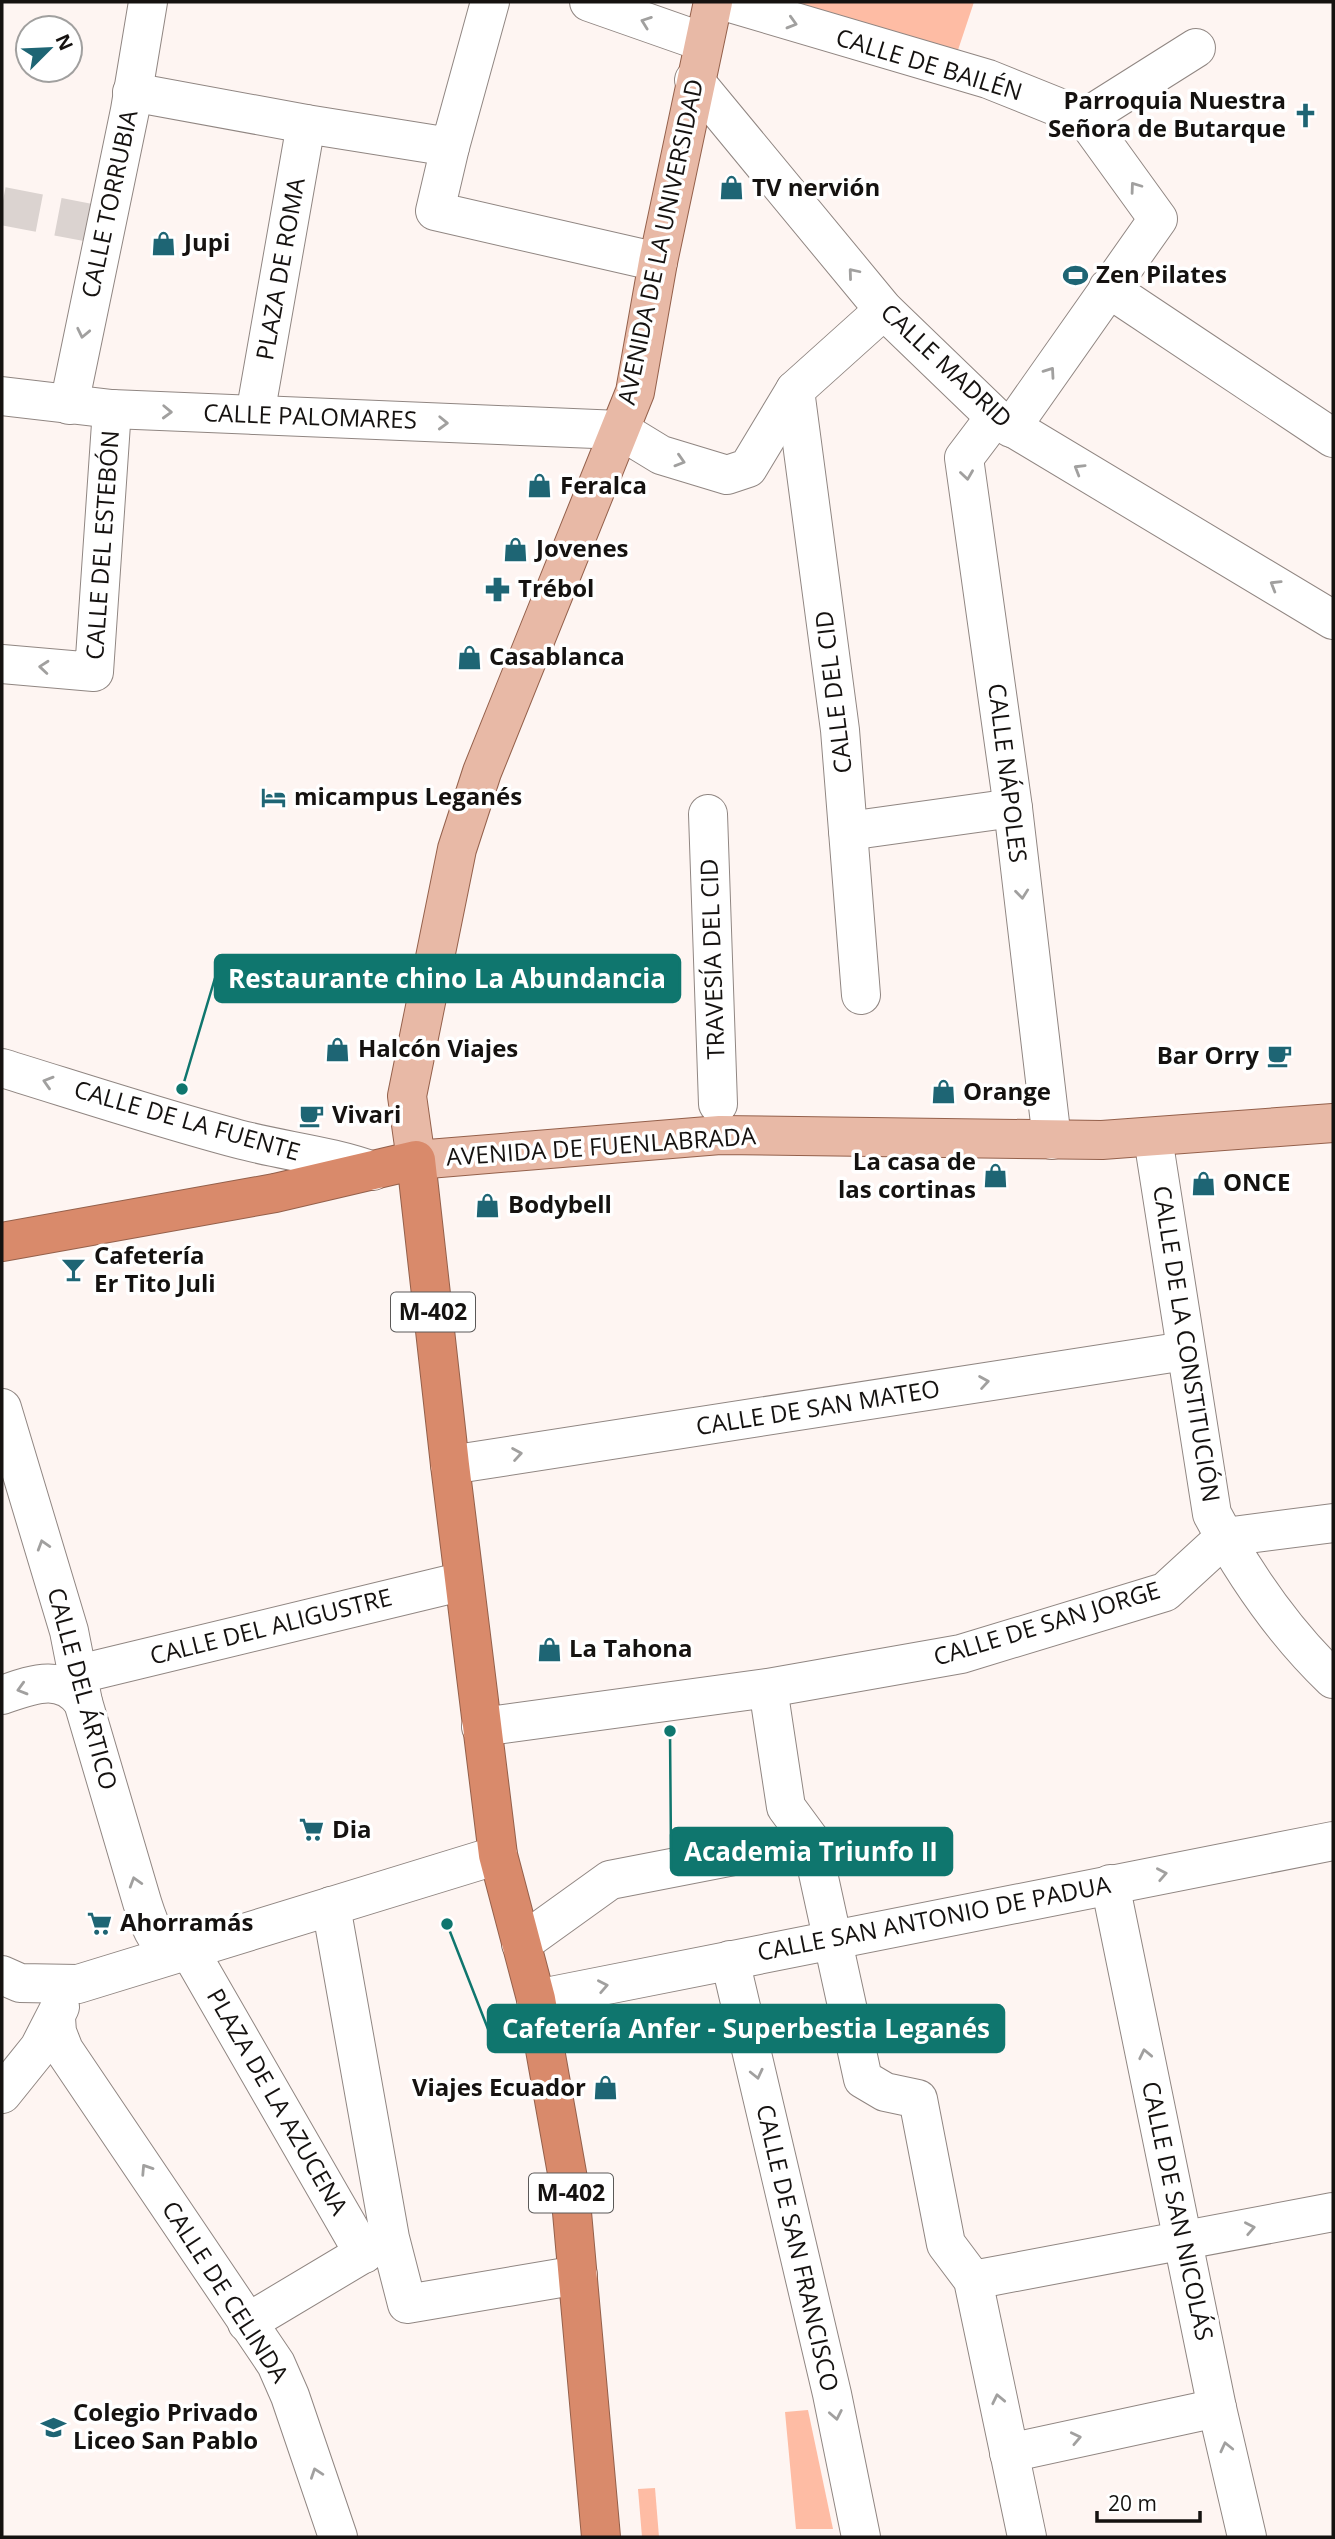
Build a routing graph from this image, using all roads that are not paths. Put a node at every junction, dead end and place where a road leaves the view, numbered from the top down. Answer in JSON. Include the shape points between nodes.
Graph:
{"nodes":[{"id":1,"x":148,"y":2,"type":"edge"},
{"id":2,"x":490,"y":2,"type":"edge"},
{"id":3,"x":589,"y":2,"type":"edge"},
{"id":4,"x":713,"y":2,"type":"edge"},
{"id":5,"x":727,"y":2,"type":"edge"},
{"id":6,"x":703,"y":42,"type":"junction"},
{"id":7,"x":1196,"y":48,"type":"dead end"},
{"id":8,"x":694,"y":80,"type":"junction"},
{"id":9,"x":132,"y":92,"type":"junction"},
{"id":10,"x":1085,"y":118,"type":"junction"},
{"id":11,"x":306,"y":124,"type":"junction"},
{"id":12,"x":450,"y":147,"type":"junction"},
{"id":13,"x":658,"y":262,"type":"junction"},
{"id":14,"x":1108,"y":288,"type":"junction"},
{"id":15,"x":884,"y":310,"type":"junction"},
{"id":16,"x":795,"y":390,"type":"junction"},
{"id":17,"x":2,"y":396,"type":"edge"},
{"id":18,"x":68,"y":405,"type":"junction"},
{"id":19,"x":112,"y":410,"type":"junction"},
{"id":20,"x":255,"y":415,"type":"junction"},
{"id":21,"x":1003,"y":422,"type":"junction"},
{"id":22,"x":620,"y":430,"type":"junction"},
{"id":23,"x":1333,"y":438,"type":"edge"},
{"id":24,"x":1333,"y":620,"type":"edge"},
{"id":25,"x":2,"y":664,"type":"edge"},
{"id":26,"x":1013,"y":808,"type":"junction"},
{"id":27,"x":708,"y":814,"type":"dead end"},
{"id":28,"x":848,"y":831,"type":"junction"},
{"id":29,"x":861,"y":995,"type":"dead end"},
{"id":30,"x":2,"y":1068,"type":"edge"},
{"id":31,"x":718,"y":1104,"type":"dead end"},
{"id":32,"x":1333,"y":1123,"type":"edge"},
{"id":33,"x":1153,"y":1138,"type":"junction"},
{"id":34,"x":1052,"y":1140,"type":"junction"},
{"id":35,"x":416,"y":1160,"type":"junction"},
{"id":36,"x":373,"y":1171,"type":"junction"},
{"id":37,"x":2,"y":1242,"type":"edge"},
{"id":38,"x":1185,"y":1351,"type":"junction"},
{"id":39,"x":2,"y":1408,"type":"edge"},
{"id":40,"x":450,"y":1465,"type":"junction"},
{"id":41,"x":1333,"y":1523,"type":"edge"},
{"id":42,"x":1225,"y":1537,"type":"junction"},
{"id":43,"x":464,"y":1581,"type":"junction"},
{"id":44,"x":1333,"y":1679,"type":"edge"},
{"id":45,"x":81,"y":1688,"type":"junction"},
{"id":46,"x":768,"y":1688,"type":"junction"},
{"id":47,"x":2,"y":1695,"type":"edge"},
{"id":48,"x":481,"y":1727,"type":"junction"},
{"id":49,"x":811,"y":1841,"type":"junction"},
{"id":50,"x":1333,"y":1841,"type":"edge"},
{"id":51,"x":498,"y":1855,"type":"junction"},
{"id":52,"x":1110,"y":1884,"type":"junction"},
{"id":53,"x":331,"y":1906,"type":"junction"},
{"id":54,"x":835,"y":1940,"type":"junction"},
{"id":55,"x":521,"y":1944,"type":"junction"},
{"id":56,"x":187,"y":1950,"type":"junction"},
{"id":57,"x":730,"y":1960,"type":"junction"},
{"id":58,"x":8,"y":1978,"type":"edge"},
{"id":59,"x":78,"y":1984,"type":"junction"},
{"id":60,"x":536,"y":1999,"type":"junction"},
{"id":61,"x":42,"y":2042,"type":"junction"},
{"id":62,"x":2,"y":2094,"type":"edge"},
{"id":63,"x":1333,"y":2212,"type":"edge"},
{"id":64,"x":1183,"y":2241,"type":"junction"},
{"id":65,"x":377,"y":2246,"type":"junction"},
{"id":66,"x":578,"y":2275,"type":"junction"},
{"id":67,"x":973,"y":2280,"type":"junction"},
{"id":68,"x":247,"y":2323,"type":"junction"},
{"id":69,"x":1217,"y":2408,"type":"junction"},
{"id":70,"x":1009,"y":2453,"type":"junction"},
{"id":71,"x":338,"y":2537,"type":"edge"},
{"id":72,"x":601,"y":2537,"type":"edge"},
{"id":73,"x":861,"y":2537,"type":"edge"},
{"id":74,"x":1027,"y":2537,"type":"edge"},
{"id":75,"x":1247,"y":2537,"type":"edge"}],
"edges":[{"from":1,"to":9,"type":"street","name":"CALLE TORRUBIA"},
{"from":2,"to":12,"type":"street"},
{"from":6,"to":3,"type":"street","one_way":true},
{"from":4,"to":6,"type":"main road","name":"AVENIDA DE LA UNIVERSIDAD"},
{"from":5,"to":10,"type":"street","name":"CALLE DE BAILÉN","one_way":true,"via":[[988,79]]},
{"from":6,"to":8,"type":"main road","name":"AVENIDA DE LA UNIVERSIDAD"},
{"from":7,"to":10,"type":"street"},
{"from":8,"to":13,"type":"main road","name":"AVENIDA DE LA UNIVERSIDAD"},
{"from":15,"to":8,"type":"street","name":"CALLE MADRID","one_way":true},
{"from":9,"to":11,"type":"street"},
{"from":9,"to":18,"type":"street","name":"CALLE TORRUBIA","one_way":true},
{"from":14,"to":10,"type":"street","name":"CALLE NÁPOLES","one_way":true,"via":[[1158,219]]},
{"from":11,"to":12,"type":"street"},
{"from":11,"to":20,"type":"street","name":"PLAZA DE ROMA"},
{"from":12,"to":13,"type":"street","via":[[435,212]]},
{"from":13,"to":22,"type":"main road","name":"AVENIDA DE LA UNIVERSIDAD","via":[[635,392]]},
{"from":21,"to":14,"type":"street","name":"CALLE NÁPOLES","one_way":true},
{"from":14,"to":23,"type":"street"},
{"from":15,"to":16,"type":"street"},
{"from":15,"to":21,"type":"street","name":"CALLE MADRID"},
{"from":22,"to":16,"type":"street","one_way":true,"via":[[661,455],[727,475],[748,468]]},
{"from":16,"to":28,"type":"street","name":"CALLE DEL CID","via":[[840,730]]},
{"from":17,"to":18,"type":"street","name":"CALLE PALOMARES"},
{"from":18,"to":19,"type":"street","name":"CALLE PALOMARES"},
{"from":19,"to":20,"type":"street","name":"CALLE PALOMARES","one_way":true},
{"from":19,"to":25,"type":"street","name":"CALLE DEL ESTEBÓN","one_way":true,"via":[[94,671]]},
{"from":20,"to":22,"type":"street","name":"CALLE PALOMARES","one_way":true},
{"from":24,"to":21,"type":"street","name":"CALLE MADRID","one_way":true},
{"from":21,"to":26,"type":"street","name":"CALLE NÁPOLES","one_way":true,"via":[[964,458]]},
{"from":22,"to":35,"type":"main road","name":"AVENIDA DE LA UNIVERSIDAD","via":[[482,772],[457,849],[407,1096]]},
{"from":26,"to":28,"type":"street"},
{"from":26,"to":34,"type":"street","name":"CALLE NÁPOLES","one_way":true},
{"from":27,"to":31,"type":"street","name":"TRAVESÍA DEL CID"},
{"from":28,"to":29,"type":"street","name":"CALLE DEL CID"},
{"from":36,"to":30,"type":"street","name":"CALLE DE LA FUENTE","one_way":true,"via":[[337,1158],[277,1149],[209,1131]]},
{"from":32,"to":33,"type":"main road","name":"AVENIDA DE FUENLABRADA"},
{"from":33,"to":34,"type":"main road","name":"AVENIDA DE FUENLABRADA"},
{"from":33,"to":38,"type":"street","name":"CALLE DE LA CONSTITUCIÓN"},
{"from":34,"to":35,"type":"main road","name":"AVENIDA DE FUENLABRADA","via":[[720,1135]]},
{"from":35,"to":36,"type":"highway","name":"AVENIDA DE FUENLABRADA"},
{"from":35,"to":40,"type":"highway","number":"M-402"},
{"from":36,"to":37,"type":"highway","name":"AVENIDA DE FUENLABRADA"},
{"from":40,"to":38,"type":"street","name":"CALLE DE SAN MATEO","one_way":true},
{"from":38,"to":42,"type":"street","name":"CALLE DE LA CONSTITUCIÓN","via":[[1212,1514]]},
{"from":45,"to":39,"type":"street","name":"CALLE DEL ÁRTICO","one_way":true},
{"from":40,"to":43,"type":"highway","number":"M-402"},
{"from":41,"to":42,"type":"street"},
{"from":42,"to":44,"type":"street","name":"CALLE DE LA CONSTITUCIÓN","via":[[1303,1651]]},
{"from":42,"to":46,"type":"street","name":"CALLE DE SAN JORGE","via":[[1165,1592],[961,1654]]},
{"from":43,"to":45,"type":"street","name":"CALLE DEL ALIGUSTRE"},
{"from":43,"to":48,"type":"highway","number":"M-402"},
{"from":45,"to":47,"type":"street","one_way":true,"via":[[56,1683]]},
{"from":56,"to":45,"type":"street","name":"CALLE DEL ÁRTICO","one_way":true,"via":[[167,1947],[153,1933]]},
{"from":46,"to":48,"type":"street","name":"CALLE DE SAN JORGE"},
{"from":46,"to":49,"type":"street","via":[[786,1807]]},
{"from":48,"to":51,"type":"highway","number":"M-402"},
{"from":49,"to":54,"type":"street"},
{"from":49,"to":55,"type":"street","via":[[610,1881]]},
{"from":52,"to":50,"type":"street","name":"CALLE SAN ANTONIO DE PADUA","one_way":true},
{"from":51,"to":53,"type":"street"},
{"from":51,"to":55,"type":"highway","number":"M-402"},
{"from":52,"to":54,"type":"street","name":"CALLE SAN ANTONIO DE PADUA"},
{"from":64,"to":52,"type":"street","name":"CALLE DE SAN NICOLÁS","one_way":true},
{"from":53,"to":56,"type":"street"},
{"from":53,"to":65,"type":"street","name":"PLAZA DE LA AZUCENA"},
{"from":54,"to":57,"type":"street","name":"CALLE SAN ANTONIO DE PADUA"},
{"from":54,"to":67,"type":"street","via":[[863,2079],[885,2092],[918,2099],[946,2244]]},
{"from":55,"to":60,"type":"highway","number":"M-402"},
{"from":56,"to":59,"type":"street"},
{"from":56,"to":65,"type":"street","name":"PLAZA DE LA AZUCENA"},
{"from":60,"to":57,"type":"street","name":"CALLE SAN ANTONIO DE PADUA","one_way":true},
{"from":57,"to":73,"type":"street","name":"CALLE DE SAN FRANCISCO","one_way":true},
{"from":58,"to":59,"type":"street","via":[[51,1986]]},
{"from":58,"to":61,"type":"street","via":[[34,1999],[43,2015]]},
{"from":59,"to":61,"type":"street","via":[[65,1997]]},
{"from":60,"to":66,"type":"highway","number":"M-402","via":[[570,2190]]},
{"from":61,"to":62,"type":"street"},
{"from":68,"to":61,"type":"street","name":"CALLE DE CELINDA","one_way":true,"via":[[60,2040]]},
{"from":64,"to":63,"type":"street","one_way":true},
{"from":64,"to":67,"type":"street"},
{"from":64,"to":69,"type":"street","name":"CALLE DE SAN NICOLÁS"},
{"from":65,"to":66,"type":"street","name":"PLAZA DE LA AZUCENA","via":[[407,2304]]},
{"from":65,"to":68,"type":"street"},
{"from":66,"to":72,"type":"highway","number":"M-402"},
{"from":70,"to":67,"type":"street","one_way":true},
{"from":71,"to":68,"type":"street","name":"CALLE DE CELINDA","one_way":true,"via":[[283,2377]]},
{"from":70,"to":69,"type":"street","one_way":true},
{"from":75,"to":69,"type":"street","name":"CALLE DE SAN NICOLÁS","one_way":true},
{"from":70,"to":74,"type":"street"}]}
